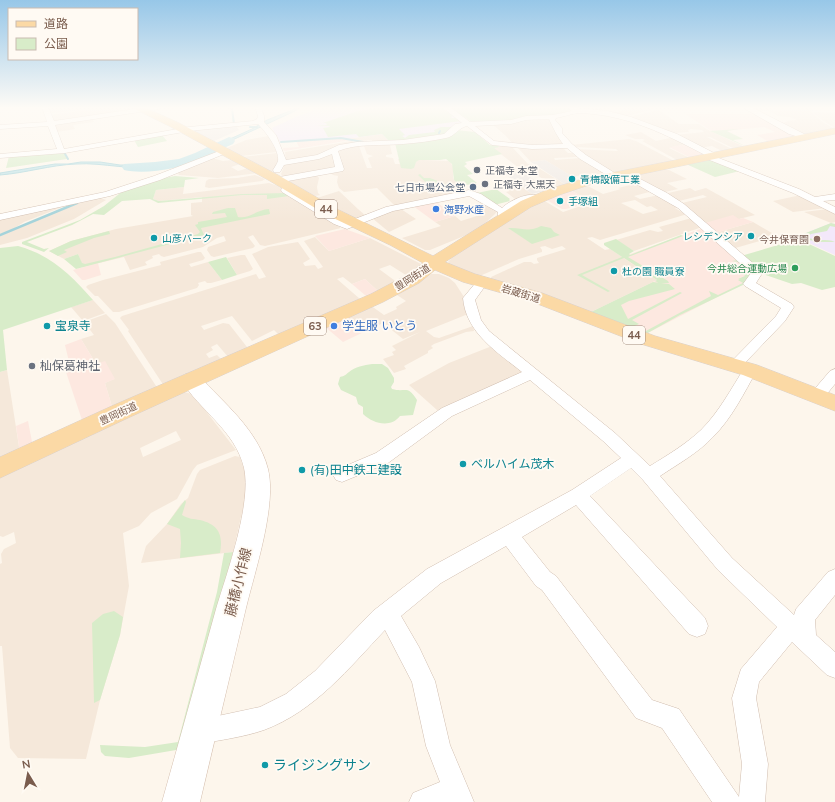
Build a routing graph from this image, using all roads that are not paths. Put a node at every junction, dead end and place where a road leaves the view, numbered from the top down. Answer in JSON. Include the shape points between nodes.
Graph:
{"nodes":[{"id":1,"x":59,"y":144,"type":"edge"},
{"id":2,"x":100,"y":144,"type":"edge"},
{"id":3,"x":211,"y":144,"type":"edge"},
{"id":4,"x":277,"y":144,"type":"edge"},
{"id":5,"x":356,"y":144,"type":"edge"},
{"id":6,"x":506,"y":144,"type":"edge"},
{"id":7,"x":689,"y":144,"type":"edge"},
{"id":8,"x":771,"y":144,"type":"edge"},
{"id":9,"x":569,"y":146,"type":"joint"},
{"id":10,"x":219,"y":149,"type":"junction"},
{"id":11,"x":61,"y":151,"type":"junction"},
{"id":12,"x":333,"y":151,"type":"junction"},
{"id":13,"x":0,"y":156,"type":"edge"},
{"id":14,"x":712,"y":157,"type":"junction"},
{"id":15,"x":281,"y":163,"type":"junction"},
{"id":16,"x":620,"y":175,"type":"junction"},
{"id":17,"x":277,"y":180,"type":"junction"},
{"id":18,"x":835,"y":197,"type":"edge"},
{"id":19,"x":814,"y":200,"type":"junction"},
{"id":20,"x":835,"y":211,"type":"edge"},
{"id":21,"x":504,"y":212,"type":"junction"},
{"id":22,"x":0,"y":217,"type":"edge"},
{"id":23,"x":353,"y":222,"type":"junction"},
{"id":24,"x":434,"y":263,"type":"junction"},
{"id":25,"x":482,"y":282,"type":"junction"},
{"id":26,"x":743,"y":368,"type":"junction"},
{"id":27,"x":533,"y":374,"type":"junction"},
{"id":28,"x":835,"y":374,"type":"edge"},
{"id":29,"x":191,"y":380,"type":"junction"},
{"id":30,"x":817,"y":396,"type":"junction"},
{"id":31,"x":835,"y":403,"type":"edge"},
{"id":32,"x":632,"y":459,"type":"junction"},
{"id":33,"x":0,"y":468,"type":"edge"},
{"id":34,"x":342,"y":475,"type":"dead end"},
{"id":35,"x":649,"y":475,"type":"junction"},
{"id":36,"x":578,"y":495,"type":"junction"},
{"id":37,"x":509,"y":535,"type":"junction"},
{"id":38,"x":835,"y":580,"type":"edge"},
{"id":39,"x":388,"y":614,"type":"junction"},
{"id":40,"x":696,"y":626,"type":"dead end"},
{"id":41,"x":799,"y":632,"type":"junction"},
{"id":42,"x":835,"y":667,"type":"edge"},
{"id":43,"x":199,"y":732,"type":"junction"},
{"id":44,"x":458,"y":796,"type":"edge"},
{"id":45,"x":181,"y":802,"type":"edge"},
{"id":46,"x":422,"y":802,"type":"edge"},
{"id":47,"x":728,"y":802,"type":"edge"},
{"id":48,"x":752,"y":802,"type":"edge"}],
"edges":[{"from":1,"to":11,"type":"street"},
{"from":2,"to":11,"type":"street"},
{"from":3,"to":10,"type":"main road","name":"岩蔵街道","number":"44"},
{"from":4,"to":15,"type":"street"},
{"from":5,"to":12,"type":"street"},
{"from":6,"to":9,"type":"street"},
{"from":7,"to":14,"type":"street"},
{"from":8,"to":14,"type":"main road","name":"豊岡街道","number":"63"},
{"from":9,"to":16,"type":"street","via":[[583,157]]},
{"from":10,"to":17,"type":"main road","name":"岩蔵街道","number":"44"},
{"from":10,"to":22,"type":"street","via":[[157,178],[114,192]]},
{"from":11,"to":13,"type":"street"},
{"from":12,"to":15,"type":"street","via":[[319,157]]},
{"from":12,"to":17,"type":"street","via":[[340,169]]},
{"from":14,"to":16,"type":"main road","name":"豊岡街道","number":"63"},
{"from":14,"to":19,"type":"street"},
{"from":15,"to":17,"type":"street","via":[[277,171]]},
{"from":16,"to":21,"type":"main road","name":"豊岡街道","number":"63","via":[[568,187]]},
{"from":16,"to":26,"type":"street","via":[[664,195],[681,206],[757,272],[749,284],[788,307]]},
{"from":17,"to":23,"type":"main road","name":"岩蔵街道","number":"44"},
{"from":18,"to":19,"type":"street"},
{"from":19,"to":20,"type":"street"},
{"from":21,"to":23,"type":"street","via":[[469,193],[392,210]]},
{"from":21,"to":24,"type":"main road","name":"豊岡街道","number":"63"},
{"from":23,"to":24,"type":"main road","name":"岩蔵街道","number":"44"},
{"from":24,"to":25,"type":"main road","name":"岩蔵街道","number":"44"},
{"from":24,"to":29,"type":"main road","name":"豊岡街道","number":"63","via":[[413,279],[377,298]]},
{"from":25,"to":26,"type":"main road","name":"岩蔵街道","number":"44","via":[[536,297],[648,340]]},
{"from":25,"to":27,"type":"street","via":[[469,298],[478,327],[486,337]]},
{"from":26,"to":30,"type":"main road","name":"岩蔵街道","number":"44"},
{"from":26,"to":35,"type":"street","via":[[726,410],[712,428],[684,452]]},
{"from":27,"to":32,"type":"street"},
{"from":27,"to":34,"type":"street","via":[[447,412],[382,458]]},
{"from":28,"to":30,"type":"street"},
{"from":29,"to":33,"type":"main road","name":"豊岡街道","number":"63"},
{"from":29,"to":43,"type":"main road","name":"藤橋小作線","via":[[243,439],[252,456],[258,484],[249,538]]},
{"from":30,"to":31,"type":"main road","name":"岩蔵街道","number":"44"},
{"from":32,"to":35,"type":"street"},
{"from":32,"to":36,"type":"street"},
{"from":35,"to":41,"type":"street","via":[[725,564]]},
{"from":36,"to":37,"type":"street"},
{"from":36,"to":40,"type":"street"},
{"from":37,"to":39,"type":"street","via":[[434,576]]},
{"from":37,"to":47,"type":"street","via":[[644,710],[670,718]]},
{"from":38,"to":41,"type":"street","via":[[804,617]]},
{"from":39,"to":43,"type":"street","via":[[323,679],[294,702],[263,718]]},
{"from":39,"to":44,"type":"street","via":[[423,681],[438,746]]},
{"from":41,"to":42,"type":"street"},
{"from":41,"to":48,"type":"street","via":[[749,677],[744,698],[754,764]]},
{"from":43,"to":45,"type":"main road","name":"藤橋小作線"},
{"from":44,"to":46,"type":"street"}]}
